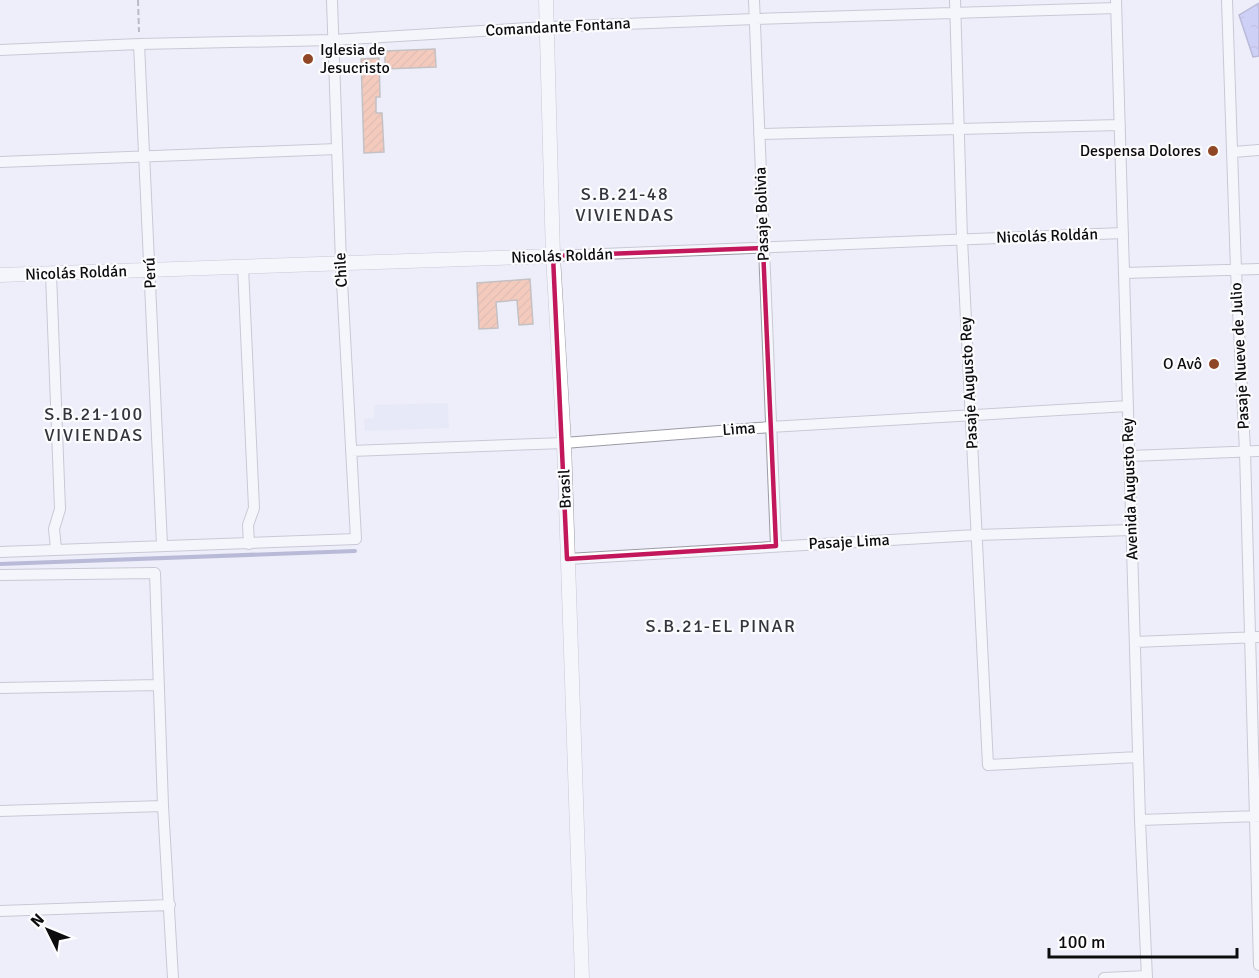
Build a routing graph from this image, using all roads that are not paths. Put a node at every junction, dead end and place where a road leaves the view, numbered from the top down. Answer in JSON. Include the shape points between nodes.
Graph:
{"nodes":[{"id":1,"x":332,"y":0,"type":"edge"},
{"id":2,"x":546,"y":0,"type":"edge"},
{"id":3,"x":754,"y":0,"type":"edge"},
{"id":4,"x":955,"y":0,"type":"edge"},
{"id":5,"x":1227,"y":0,"type":"edge"},
{"id":6,"x":1116,"y":4,"type":"edge"},
{"id":7,"x":955,"y":12,"type":"junction"},
{"id":8,"x":755,"y":19,"type":"junction"},
{"id":9,"x":548,"y":27,"type":"junction"},
{"id":10,"x":333,"y":40,"type":"junction"},
{"id":11,"x":139,"y":44,"type":"junction"},
{"id":12,"x":0,"y":50,"type":"edge"},
{"id":13,"x":1120,"y":125,"type":"junction"},
{"id":14,"x":958,"y":128,"type":"junction"},
{"id":15,"x":759,"y":134,"type":"junction"},
{"id":16,"x":337,"y":149,"type":"junction"},
{"id":17,"x":1259,"y":150,"type":"edge"},
{"id":18,"x":1233,"y":152,"type":"junction"},
{"id":19,"x":145,"y":156,"type":"junction"},
{"id":20,"x":0,"y":162,"type":"edge"},
{"id":21,"x":1123,"y":233,"type":"junction"},
{"id":22,"x":962,"y":239,"type":"junction"},
{"id":23,"x":763,"y":248,"type":"junction"},
{"id":24,"x":554,"y":256,"type":"junction"},
{"id":25,"x":341,"y":263,"type":"junction"},
{"id":26,"x":243,"y":267,"type":"junction"},
{"id":27,"x":1259,"y":269,"type":"edge"},
{"id":28,"x":150,"y":270,"type":"junction"},
{"id":29,"x":1236,"y":270,"type":"junction"},
{"id":30,"x":51,"y":273,"type":"junction"},
{"id":31,"x":1125,"y":273,"type":"junction"},
{"id":32,"x":0,"y":275,"type":"edge"},
{"id":33,"x":1128,"y":406,"type":"junction"},
{"id":34,"x":970,"y":416,"type":"junction"},
{"id":35,"x":770,"y":427,"type":"junction"},
{"id":36,"x":564,"y":443,"type":"junction"},
{"id":37,"x":351,"y":451,"type":"junction"},
{"id":38,"x":1259,"y":451,"type":"edge"},
{"id":39,"x":1245,"y":452,"type":"junction"},
{"id":40,"x":1130,"y":456,"type":"junction"},
{"id":41,"x":1131,"y":530,"type":"junction"},
{"id":42,"x":976,"y":535,"type":"junction"},
{"id":43,"x":249,"y":544,"type":"junction"},
{"id":44,"x":162,"y":545,"type":"junction"},
{"id":45,"x":776,"y":546,"type":"junction"},
{"id":46,"x":56,"y":549,"type":"junction"},
{"id":47,"x":0,"y":552,"type":"edge"},
{"id":48,"x":567,"y":559,"type":"junction"},
{"id":49,"x":0,"y":575,"type":"edge"},
{"id":50,"x":1254,"y":637,"type":"edge"},
{"id":51,"x":1135,"y":642,"type":"junction"},
{"id":52,"x":159,"y":685,"type":"junction"},
{"id":53,"x":0,"y":688,"type":"edge"},
{"id":54,"x":1138,"y":757,"type":"junction"},
{"id":55,"x":163,"y":806,"type":"junction"},
{"id":56,"x":0,"y":811,"type":"edge"},
{"id":57,"x":1258,"y":816,"type":"edge"},
{"id":58,"x":1140,"y":819,"type":"junction"},
{"id":59,"x":170,"y":905,"type":"junction"},
{"id":60,"x":0,"y":911,"type":"edge"},
{"id":61,"x":1259,"y":964,"type":"edge"},
{"id":62,"x":1147,"y":977,"type":"edge"},
{"id":63,"x":173,"y":978,"type":"edge"},
{"id":64,"x":582,"y":978,"type":"edge"},
{"id":65,"x":1104,"y":978,"type":"edge"}],
"edges":[{"from":1,"to":10,"type":"street","name":"Chile"},
{"from":2,"to":9,"type":"street","name":"Brasil"},
{"from":3,"to":8,"type":"street","name":"Pasaje Bolivia"},
{"from":4,"to":7,"type":"street","name":"Pasaje Augusto Rey"},
{"from":5,"to":18,"type":"street","name":"Pasaje Nueve de Julio"},
{"from":6,"to":7,"type":"street","name":"Comandante Fontana"},
{"from":6,"to":13,"type":"street","name":"Avenida Augusto Rey"},
{"from":7,"to":8,"type":"street","name":"Comandante Fontana"},
{"from":7,"to":14,"type":"street","name":"Pasaje Augusto Rey"},
{"from":8,"to":9,"type":"street","name":"Comandante Fontana"},
{"from":8,"to":15,"type":"street","name":"Pasaje Bolivia"},
{"from":9,"to":10,"type":"street","name":"Comandante Fontana"},
{"from":9,"to":24,"type":"street","name":"Brasil"},
{"from":10,"to":11,"type":"street","name":"Comandante Fontana"},
{"from":10,"to":16,"type":"street","name":"Chile"},
{"from":11,"to":12,"type":"street","name":"Comandante Fontana"},
{"from":11,"to":19,"type":"street","name":"Perú"},
{"from":13,"to":14,"type":"street"},
{"from":13,"to":21,"type":"street","name":"Avenida Augusto Rey"},
{"from":14,"to":15,"type":"street"},
{"from":14,"to":22,"type":"street","name":"Pasaje Augusto Rey"},
{"from":15,"to":23,"type":"street","name":"Pasaje Bolivia"},
{"from":16,"to":19,"type":"street"},
{"from":16,"to":25,"type":"street","name":"Chile"},
{"from":17,"to":18,"type":"street"},
{"from":18,"to":29,"type":"street","name":"Pasaje Nueve de Julio"},
{"from":19,"to":20,"type":"street"},
{"from":19,"to":28,"type":"street","name":"Perú"},
{"from":21,"to":22,"type":"street","name":"Nicolás Roldán"},
{"from":21,"to":31,"type":"street","name":"Avenida Augusto Rey"},
{"from":22,"to":23,"type":"street","name":"Nicolás Roldán"},
{"from":22,"to":34,"type":"street","name":"Pasaje Augusto Rey"},
{"from":23,"to":24,"type":"street","name":"Nicolás Roldán"},
{"from":23,"to":35,"type":"street","name":"Pasaje Bolivia"},
{"from":24,"to":25,"type":"street","name":"Nicolás Roldán"},
{"from":24,"to":36,"type":"street","name":"Brasil"},
{"from":25,"to":26,"type":"street","name":"Nicolás Roldán"},
{"from":25,"to":37,"type":"street","name":"Chile"},
{"from":26,"to":28,"type":"street","name":"Nicolás Roldán"},
{"from":26,"to":43,"type":"street","via":[[254,508],[248,525]]},
{"from":27,"to":29,"type":"street"},
{"from":28,"to":30,"type":"street","name":"Nicolás Roldán"},
{"from":28,"to":44,"type":"street","name":"Perú"},
{"from":29,"to":31,"type":"street"},
{"from":29,"to":39,"type":"street","name":"Pasaje Nueve de Julio"},
{"from":30,"to":32,"type":"street","name":"Nicolás Roldán"},
{"from":30,"to":46,"type":"street","via":[[60,509],[54,530]]},
{"from":31,"to":33,"type":"street","name":"Avenida Augusto Rey"},
{"from":33,"to":34,"type":"street","name":"Lima"},
{"from":33,"to":40,"type":"street","name":"Avenida Augusto Rey"},
{"from":34,"to":35,"type":"street","name":"Lima"},
{"from":34,"to":42,"type":"street","name":"Pasaje Augusto Rey"},
{"from":35,"to":36,"type":"street","name":"Lima"},
{"from":35,"to":45,"type":"street","name":"Pasaje Bolivia"},
{"from":36,"to":37,"type":"street","name":"Lima"},
{"from":36,"to":48,"type":"street","name":"Brasil"},
{"from":37,"to":43,"type":"street","name":"Chile","via":[[356,539]]},
{"from":38,"to":39,"type":"street"},
{"from":39,"to":40,"type":"street"},
{"from":39,"to":50,"type":"street","name":"Pasaje Nueve de Julio"},
{"from":40,"to":41,"type":"street","name":"Avenida Augusto Rey"},
{"from":41,"to":42,"type":"street","name":"Pasaje Lima"},
{"from":41,"to":51,"type":"street","name":"Avenida Augusto Rey"},
{"from":42,"to":45,"type":"street","name":"Pasaje Lima"},
{"from":42,"to":54,"type":"street","name":"Pasaje Augusto Rey","via":[[988,765]]},
{"from":43,"to":44,"type":"street"},
{"from":44,"to":46,"type":"street"},
{"from":45,"to":48,"type":"street","name":"Pasaje Lima"},
{"from":46,"to":47,"type":"street"},
{"from":48,"to":64,"type":"street","name":"Brasil"},
{"from":49,"to":52,"type":"street","via":[[155,573]]},
{"from":50,"to":51,"type":"street"},
{"from":50,"to":57,"type":"street","name":"Pasaje Nueve de Julio"},
{"from":51,"to":54,"type":"street","name":"Avenida Augusto Rey"},
{"from":52,"to":53,"type":"street"},
{"from":52,"to":55,"type":"street"},
{"from":54,"to":58,"type":"street","name":"Avenida Augusto Rey"},
{"from":55,"to":56,"type":"street"},
{"from":55,"to":59,"type":"street"},
{"from":57,"to":58,"type":"street"},
{"from":57,"to":61,"type":"street","name":"Pasaje Nueve de Julio"},
{"from":58,"to":62,"type":"street","name":"Avenida Augusto Rey"},
{"from":59,"to":60,"type":"street"},
{"from":59,"to":63,"type":"street"},
{"from":62,"to":65,"type":"street"}]}
